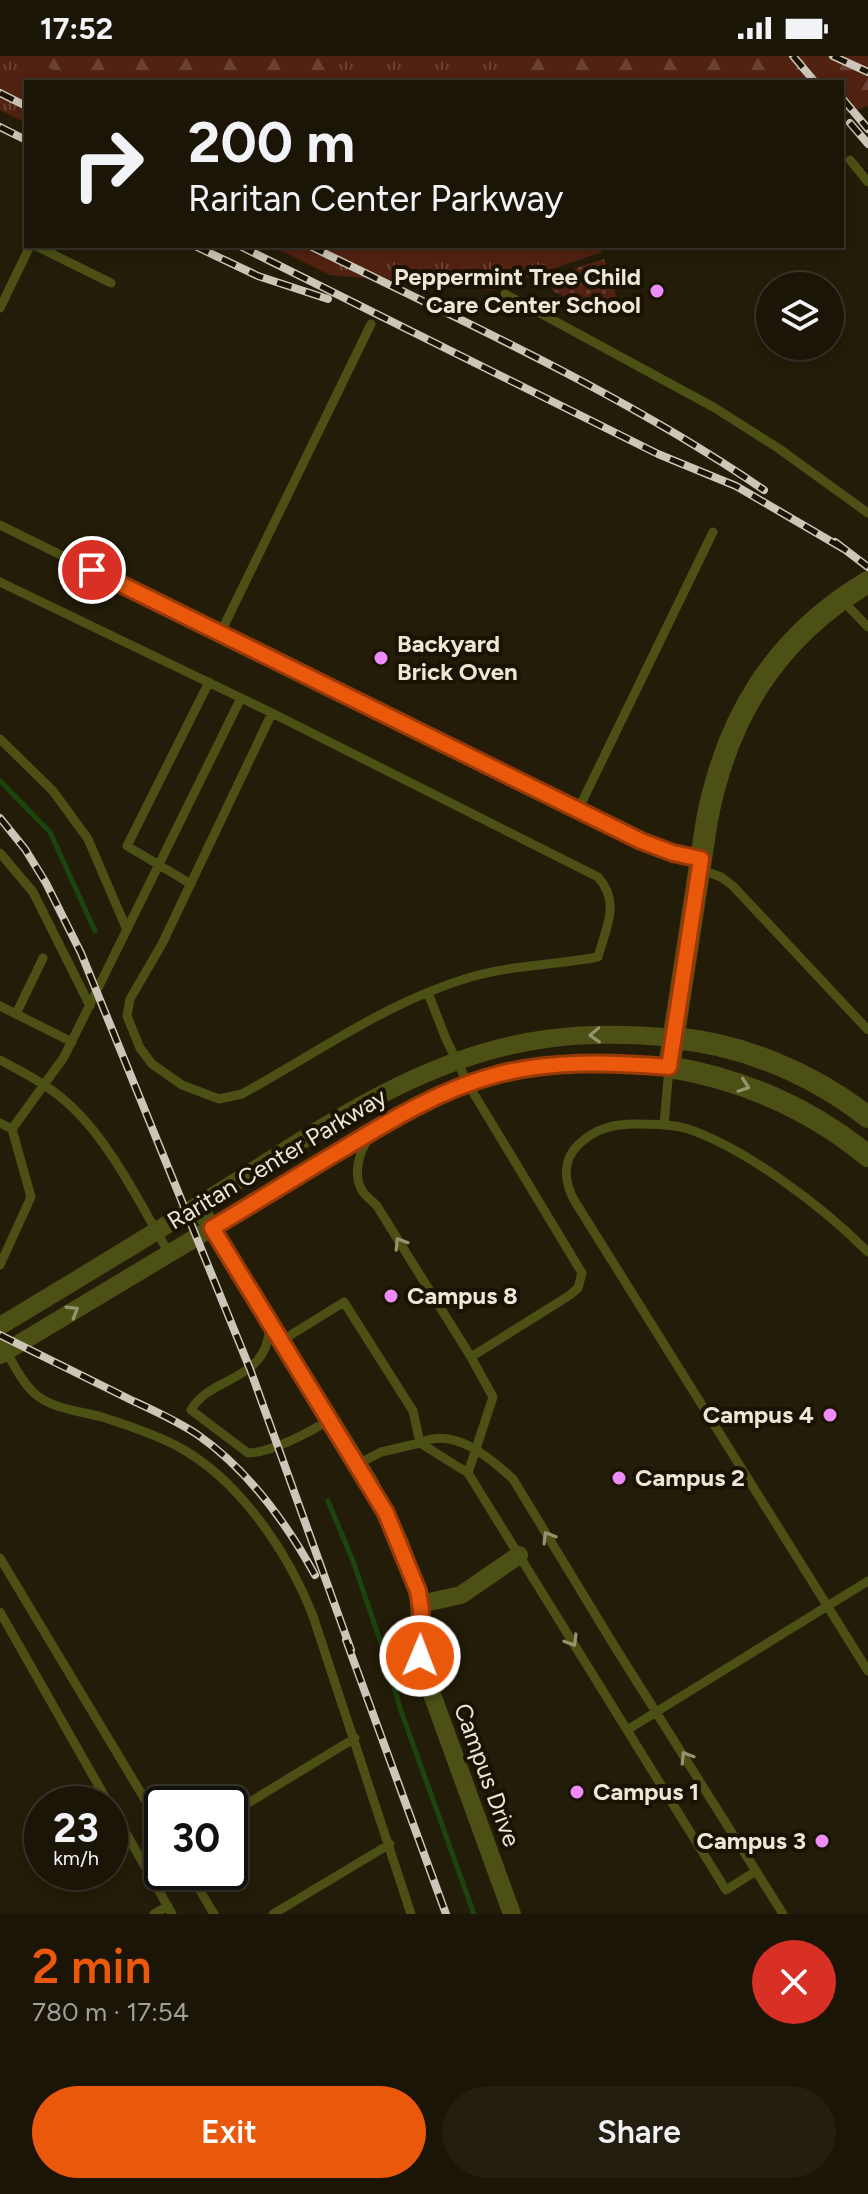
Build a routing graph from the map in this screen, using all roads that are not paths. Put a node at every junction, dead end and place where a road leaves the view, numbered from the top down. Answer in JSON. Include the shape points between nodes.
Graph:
{"nodes":[{"id":1,"x":850,"y":160,"type":"dead end"},
{"id":2,"x":868,"y":182,"type":"edge"},
{"id":3,"x":29,"y":248,"type":"edge"},
{"id":4,"x":40,"y":248,"type":"edge"},
{"id":5,"x":111,"y":283,"type":"dead end"},
{"id":6,"x":505,"y":294,"type":"dead end"},
{"id":7,"x":0,"y":308,"type":"edge"},
{"id":8,"x":371,"y":324,"type":"dead end"},
{"id":9,"x":868,"y":513,"type":"edge"},
{"id":10,"x":0,"y":525,"type":"edge"},
{"id":11,"x":713,"y":532,"type":"dead end"},
{"id":12,"x":0,"y":582,"type":"edge"},
{"id":13,"x":868,"y":582,"type":"edge"},
{"id":14,"x":841,"y":599,"type":"junction"},
{"id":15,"x":868,"y":627,"type":"edge"},
{"id":16,"x":220,"y":634,"type":"junction"},
{"id":17,"x":209,"y":682,"type":"junction"},
{"id":18,"x":241,"y":698,"type":"junction"},
{"id":19,"x":272,"y":713,"type":"junction"},
{"id":20,"x":0,"y":739,"type":"edge"},
{"id":21,"x":578,"y":810,"type":"junction"},
{"id":22,"x":0,"y":853,"type":"edge"},
{"id":23,"x":700,"y":864,"type":"junction"},
{"id":24,"x":159,"y":866,"type":"junction"},
{"id":25,"x":191,"y":884,"type":"junction"},
{"id":26,"x":127,"y":930,"type":"junction"},
{"id":27,"x":43,"y":958,"type":"dead end"},
{"id":28,"x":428,"y":993,"type":"junction"},
{"id":29,"x":0,"y":1006,"type":"edge"},
{"id":30,"x":90,"y":1006,"type":"junction"},
{"id":31,"x":16,"y":1014,"type":"junction"},
{"id":32,"x":868,"y":1030,"type":"edge"},
{"id":33,"x":673,"y":1038,"type":"junction"},
{"id":34,"x":72,"y":1042,"type":"junction"},
{"id":35,"x":0,"y":1060,"type":"edge"},
{"id":36,"x":456,"y":1062,"type":"junction"},
{"id":37,"x":669,"y":1067,"type":"junction"},
{"id":38,"x":468,"y":1084,"type":"junction"},
{"id":39,"x":45,"y":1085,"type":"junction"},
{"id":40,"x":868,"y":1117,"type":"edge"},
{"id":41,"x":0,"y":1123,"type":"edge"},
{"id":42,"x":664,"y":1125,"type":"junction"},
{"id":43,"x":379,"y":1128,"type":"junction"},
{"id":44,"x":12,"y":1129,"type":"junction"},
{"id":45,"x":868,"y":1156,"type":"edge"},
{"id":46,"x":198,"y":1206,"type":"junction"},
{"id":47,"x":212,"y":1228,"type":"junction"},
{"id":48,"x":156,"y":1232,"type":"junction"},
{"id":49,"x":868,"y":1252,"type":"edge"},
{"id":50,"x":169,"y":1253,"type":"junction"},
{"id":51,"x":0,"y":1265,"type":"edge"},
{"id":52,"x":270,"y":1323,"type":"junction"},
{"id":53,"x":0,"y":1326,"type":"edge"},
{"id":54,"x":281,"y":1341,"type":"junction"},
{"id":55,"x":2,"y":1349,"type":"edge"},
{"id":56,"x":471,"y":1357,"type":"junction"},
{"id":57,"x":330,"y":1419,"type":"junction"},
{"id":58,"x":420,"y":1443,"type":"junction"},
{"id":59,"x":475,"y":1450,"type":"junction"},
{"id":60,"x":358,"y":1464,"type":"junction"},
{"id":61,"x":468,"y":1473,"type":"junction"},
{"id":62,"x":519,"y":1555,"type":"junction"},
{"id":63,"x":0,"y":1558,"type":"edge"},
{"id":64,"x":868,"y":1581,"type":"edge"},
{"id":65,"x":420,"y":1604,"type":"junction"},
{"id":66,"x":827,"y":1605,"type":"junction"},
{"id":67,"x":0,"y":1612,"type":"edge"},
{"id":68,"x":868,"y":1671,"type":"edge"},
{"id":69,"x":657,"y":1711,"type":"junction"},
{"id":70,"x":627,"y":1730,"type":"junction"},
{"id":71,"x":355,"y":1738,"type":"junction"},
{"id":72,"x":99,"y":1786,"type":"edge"},
{"id":73,"x":144,"y":1798,"type":"edge"},
{"id":74,"x":248,"y":1803,"type":"edge"},
{"id":75,"x":128,"y":1836,"type":"edge"},
{"id":76,"x":390,"y":1844,"type":"junction"},
{"id":77,"x":756,"y":1871,"type":"junction"},
{"id":78,"x":200,"y":1890,"type":"edge"},
{"id":79,"x":170,"y":1910,"type":"edge"},
{"id":80,"x":154,"y":1914,"type":"edge"},
{"id":81,"x":214,"y":1914,"type":"edge"},
{"id":82,"x":273,"y":1914,"type":"edge"},
{"id":83,"x":411,"y":1914,"type":"edge"},
{"id":84,"x":512,"y":1914,"type":"edge"},
{"id":85,"x":783,"y":1914,"type":"edge"}],
"edges":[{"from":1,"to":2,"type":"lane"},
{"from":3,"to":7,"type":"lane"},
{"from":4,"to":5,"type":"lane"},
{"from":6,"to":9,"type":"lane","via":[[724,413]]},
{"from":8,"to":16,"type":"lane"},
{"from":10,"to":16,"type":"lane"},
{"from":11,"to":21,"type":"lane"},
{"from":12,"to":17,"type":"lane"},
{"from":13,"to":14,"type":"street"},
{"from":14,"to":15,"type":"lane"},
{"from":14,"to":23,"type":"street","via":[[782,653],[740,716],[714,785]]},
{"from":16,"to":21,"type":"lane"},
{"from":17,"to":18,"type":"lane"},
{"from":17,"to":24,"type":"lane","via":[[127,846]]},
{"from":18,"to":19,"type":"lane"},
{"from":18,"to":24,"type":"lane"},
{"from":19,"to":25,"type":"lane"},
{"from":19,"to":28,"type":"lane","via":[[598,877],[609,889],[612,906],[598,957],[505,968]]},
{"from":20,"to":26,"type":"lane","via":[[53,791],[88,839]]},
{"from":21,"to":23,"type":"lane"},
{"from":22,"to":30,"type":"lane","via":[[33,892]]},
{"from":23,"to":32,"type":"lane","via":[[733,886]]},
{"from":23,"to":33,"type":"street"},
{"from":24,"to":25,"type":"lane"},
{"from":24,"to":26,"type":"lane"},
{"from":25,"to":28,"type":"lane","via":[[130,999],[127,1016],[152,1064],[182,1085],[219,1099],[242,1094],[372,1018]]},
{"from":26,"to":30,"type":"lane"},
{"from":27,"to":31,"type":"lane"},
{"from":28,"to":36,"type":"lane"},
{"from":29,"to":31,"type":"lane"},
{"from":30,"to":34,"type":"lane"},
{"from":31,"to":34,"type":"lane"},
{"from":33,"to":36,"type":"street","name":"Raritan Center Parkway","one_way":true,"via":[[558,1037]]},
{"from":33,"to":37,"type":"street"},
{"from":33,"to":40,"type":"street","name":"Raritan Center Parkway","via":[[720,1046],[781,1066]]},
{"from":34,"to":39,"type":"lane"},
{"from":35,"to":39,"type":"lane"},
{"from":36,"to":38,"type":"lane"},
{"from":36,"to":46,"type":"street","name":"Raritan Center Parkway","via":[[362,1106]]},
{"from":37,"to":38,"type":"street","name":"Raritan Center Parkway","via":[[550,1066]]},
{"from":37,"to":42,"type":"lane"},
{"from":37,"to":45,"type":"street","name":"Raritan Center Parkway","one_way":true,"via":[[730,1081],[782,1101]]},
{"from":38,"to":43,"type":"street","name":"Raritan Center Parkway"},
{"from":38,"to":56,"type":"lane","via":[[582,1273],[570,1295]]},
{"from":39,"to":44,"type":"lane"},
{"from":39,"to":48,"type":"lane","via":[[93,1130]]},
{"from":41,"to":44,"type":"lane"},
{"from":42,"to":49,"type":"lane","via":[[694,1132],[751,1161]]},
{"from":42,"to":66,"type":"lane","via":[[619,1124],[592,1134],[569,1158],[568,1187]]},
{"from":43,"to":47,"type":"street","name":"Raritan Center Parkway"},
{"from":56,"to":43,"type":"lane","one_way":true,"via":[[377,1206],[361,1189],[360,1155]]},
{"from":44,"to":51,"type":"lane","via":[[31,1197]]},
{"from":46,"to":47,"type":"street","name":"Campus Drive"},
{"from":46,"to":48,"type":"street","name":"Raritan Center Parkway"},
{"from":47,"to":50,"type":"street","name":"Raritan Center Parkway"},
{"from":47,"to":52,"type":"street","name":"Campus Drive"},
{"from":48,"to":50,"type":"lane"},
{"from":48,"to":53,"type":"street","name":"Raritan Center Parkway"},
{"from":55,"to":50,"type":"street","name":"Raritan Center Parkway","one_way":true},
{"from":52,"to":54,"type":"street","name":"Campus Drive"},
{"from":52,"to":57,"type":"lane","via":[[267,1343],[252,1367],[201,1398],[191,1410],[248,1453],[261,1452]]},
{"from":54,"to":57,"type":"street","name":"Campus Drive"},
{"from":54,"to":58,"type":"lane","via":[[344,1302],[413,1411]]},
{"from":55,"to":71,"type":"lane","via":[[40,1398],[176,1445],[241,1500],[303,1591]]},
{"from":56,"to":59,"type":"lane","via":[[493,1397]]},
{"from":57,"to":60,"type":"street","name":"Campus Drive"},
{"from":58,"to":59,"type":"lane","via":[[439,1439]]},
{"from":58,"to":60,"type":"lane"},
{"from":58,"to":61,"type":"lane"},
{"from":59,"to":61,"type":"lane"},
{"from":69,"to":59,"type":"lane","one_way":true,"via":[[513,1479]]},
{"from":60,"to":65,"type":"street","name":"Campus Drive","via":[[400,1543]]},
{"from":61,"to":62,"type":"lane"},
{"from":62,"to":65,"type":"street","via":[[468,1591]]},
{"from":62,"to":70,"type":"lane","one_way":true},
{"from":63,"to":73,"type":"lane"},
{"from":64,"to":66,"type":"lane"},
{"from":65,"to":84,"type":"street","name":"Campus Drive","via":[[424,1673]]},
{"from":66,"to":68,"type":"lane"},
{"from":66,"to":69,"type":"lane"},
{"from":67,"to":72,"type":"lane"},
{"from":69,"to":70,"type":"lane"},
{"from":77,"to":69,"type":"lane","one_way":true},
{"from":70,"to":77,"type":"lane","via":[[726,1890]]},
{"from":71,"to":74,"type":"lane"},
{"from":71,"to":76,"type":"lane"},
{"from":75,"to":79,"type":"lane"},
{"from":76,"to":82,"type":"lane"},
{"from":76,"to":83,"type":"lane"},
{"from":77,"to":85,"type":"lane"},
{"from":78,"to":81,"type":"lane"},
{"from":79,"to":80,"type":"lane"}]}
